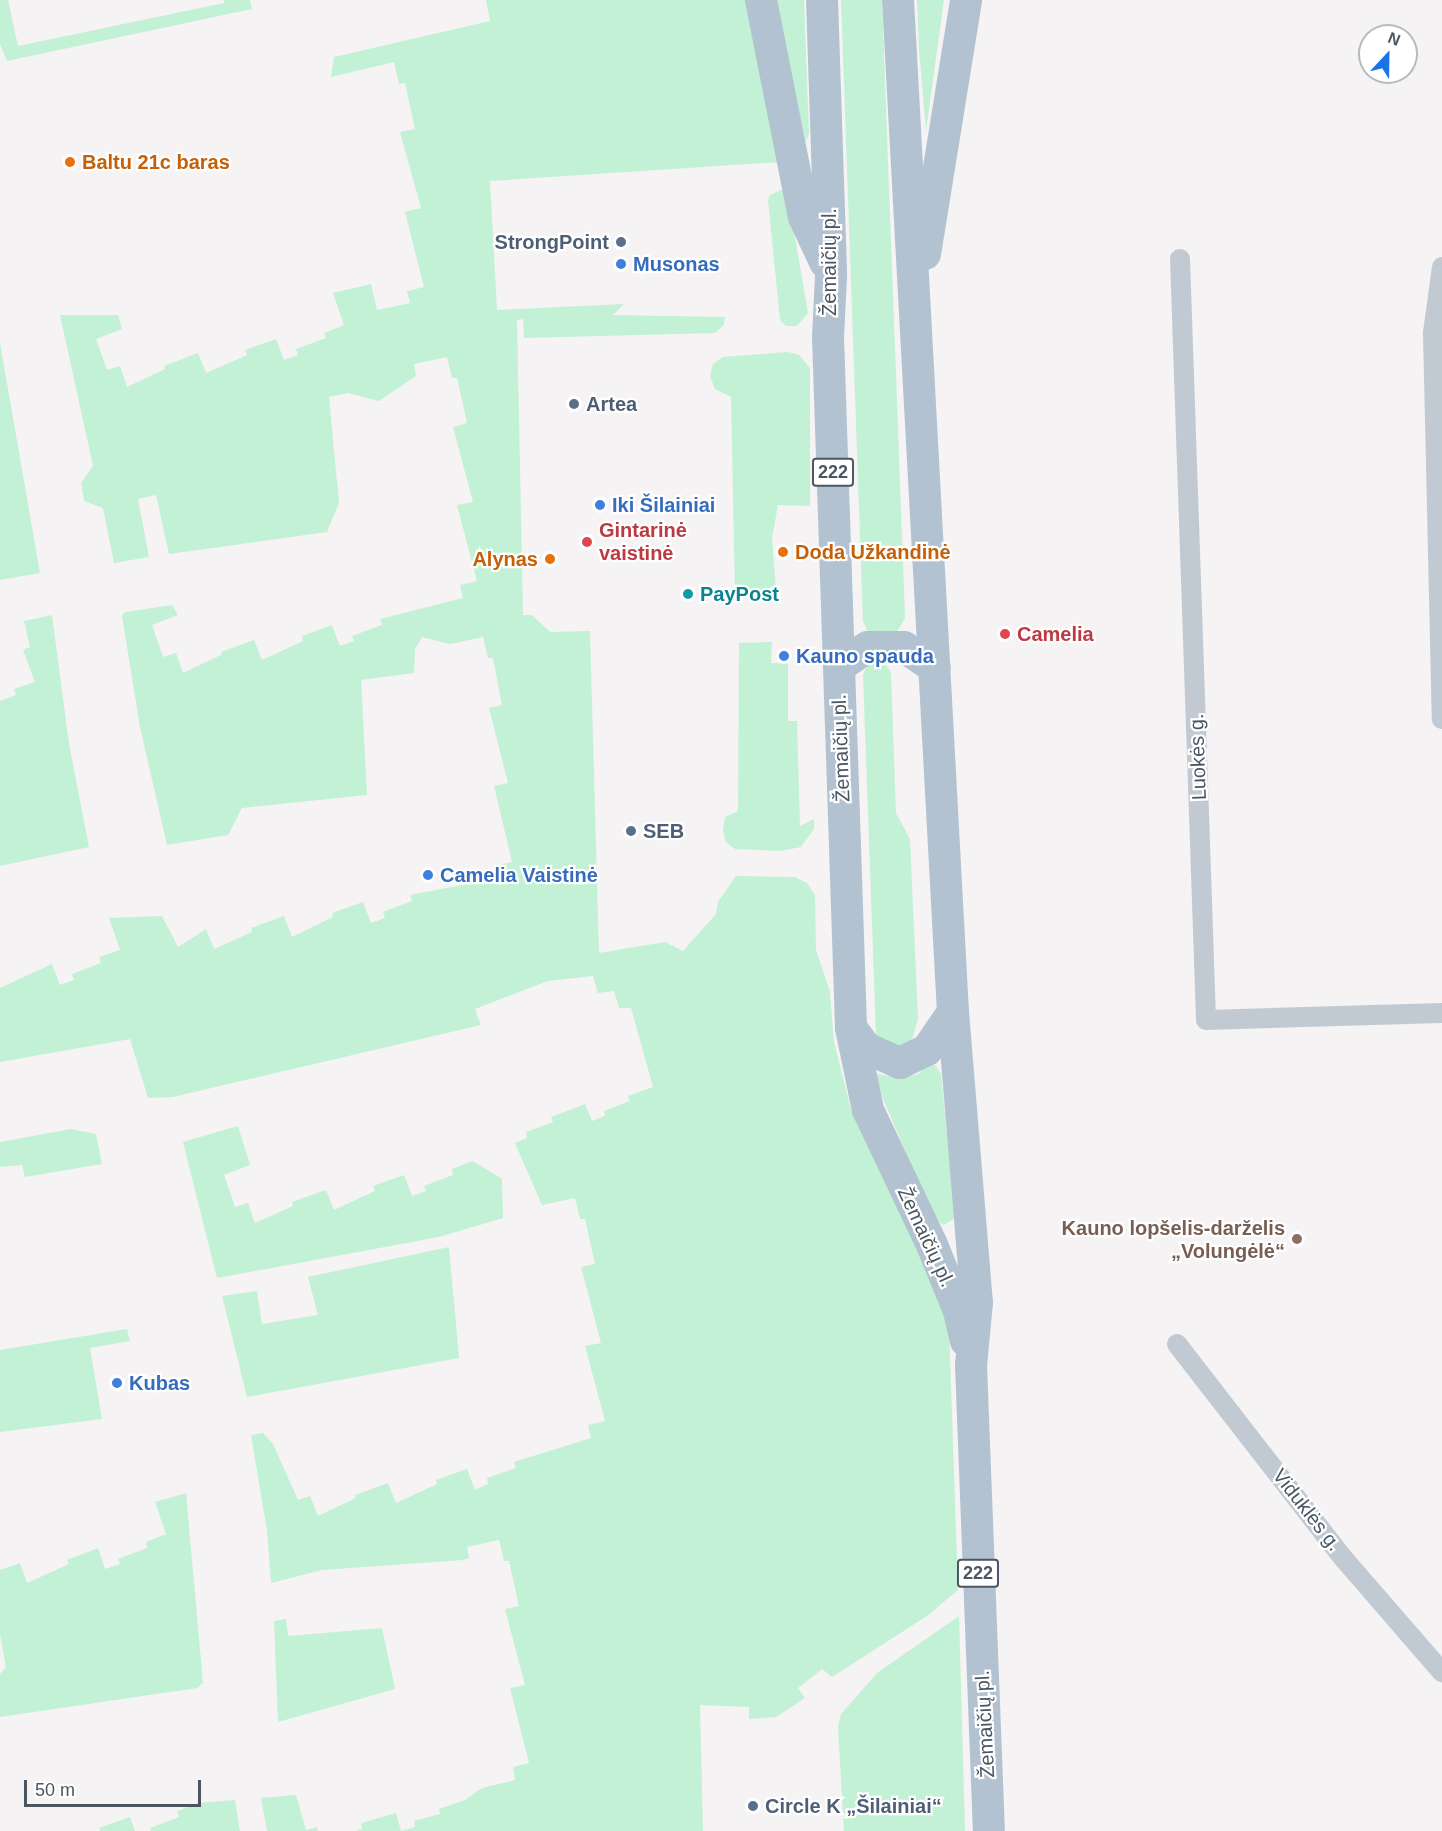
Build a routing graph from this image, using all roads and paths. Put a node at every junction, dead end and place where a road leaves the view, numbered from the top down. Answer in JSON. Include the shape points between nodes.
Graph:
{"nodes":[{"id":1,"x":761,"y":0,"type":"edge"},
{"id":2,"x":822,"y":0,"type":"edge"},
{"id":3,"x":898,"y":0,"type":"edge"},
{"id":4,"x":966,"y":0,"type":"edge"},
{"id":5,"x":1180,"y":259,"type":"dead end"},
{"id":6,"x":1442,"y":267,"type":"edge"},
{"id":7,"x":831,"y":276,"type":"junction"},
{"id":8,"x":916,"y":302,"type":"junction"},
{"id":9,"x":839,"y":668,"type":"junction"},
{"id":10,"x":935,"y":668,"type":"junction"},
{"id":11,"x":1442,"y":719,"type":"edge"},
{"id":12,"x":953,"y":1012,"type":"junction"},
{"id":13,"x":1442,"y":1013,"type":"edge"},
{"id":14,"x":850,"y":1028,"type":"junction"},
{"id":15,"x":1177,"y":1344,"type":"dead end"},
{"id":16,"x":971,"y":1365,"type":"junction"},
{"id":17,"x":1442,"y":1671,"type":"edge"},
{"id":18,"x":989,"y":1831,"type":"edge"}],
"edges":[{"from":1,"to":7,"type":"main road","via":[[804,217]]},
{"from":2,"to":7,"type":"main road","name":"Žemaičių pl.","number":"222"},
{"from":3,"to":8,"type":"main road","name":"Žemaičių pl.","number":"222"},
{"from":4,"to":8,"type":"main road","via":[[952,103]]},
{"from":5,"to":13,"type":"street","name":"Luokės g.","via":[[1206,1020]]},
{"from":6,"to":11,"type":"street","via":[[1433,333]]},
{"from":7,"to":9,"type":"main road","name":"Žemaičių pl.","number":"222","via":[[828,337]]},
{"from":8,"to":10,"type":"main road","name":"Žemaičių pl.","number":"222"},
{"from":9,"to":10,"type":"main road","via":[[868,647],[904,647]]},
{"from":9,"to":14,"type":"main road","name":"Žemaičių pl.","number":"222"},
{"from":10,"to":12,"type":"main road","name":"Žemaičių pl.","number":"222"},
{"from":12,"to":14,"type":"main road","via":[[927,1050],[900,1063],[866,1048]]},
{"from":12,"to":16,"type":"main road","name":"Žemaičių pl.","number":"222","via":[[976,1290]]},
{"from":14,"to":16,"type":"main road","name":"Žemaičių pl.","number":"222","via":[[868,1110],[959,1311]]},
{"from":15,"to":17,"type":"street","name":"Viduklės g.","via":[[1344,1559]]},
{"from":16,"to":18,"type":"main road","name":"Žemaičių pl.","number":"222"}]}
